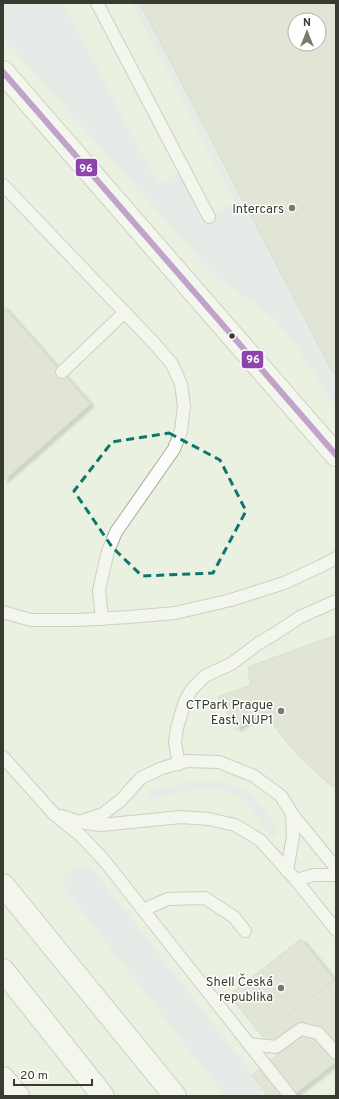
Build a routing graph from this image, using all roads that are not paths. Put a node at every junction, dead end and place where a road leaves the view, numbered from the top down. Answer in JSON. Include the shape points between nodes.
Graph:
{"nodes":[{"id":1,"x":98,"y":3,"type":"edge"},
{"id":2,"x":3,"y":72,"type":"edge"},
{"id":3,"x":3,"y":185,"type":"edge"},
{"id":4,"x":209,"y":217,"type":"dead end"},
{"id":5,"x":124,"y":312,"type":"junction"},
{"id":6,"x":62,"y":372,"type":"dead end"},
{"id":7,"x":336,"y":455,"type":"edge"},
{"id":8,"x":336,"y":558,"type":"edge"},
{"id":9,"x":336,"y":601,"type":"edge"},
{"id":10,"x":3,"y":612,"type":"edge"},
{"id":11,"x":102,"y":619,"type":"junction"},
{"id":12,"x":3,"y":757,"type":"edge"},
{"id":13,"x":179,"y":764,"type":"junction"},
{"id":14,"x":54,"y":814,"type":"junction"},
{"id":15,"x":292,"y":814,"type":"junction"},
{"id":16,"x":79,"y":822,"type":"junction"},
{"id":17,"x":336,"y":868,"type":"edge"},
{"id":18,"x":287,"y":871,"type":"junction"},
{"id":19,"x":336,"y":875,"type":"edge"},
{"id":20,"x":296,"y":880,"type":"junction"},
{"id":21,"x":3,"y":885,"type":"edge"},
{"id":22,"x":143,"y":910,"type":"junction"},
{"id":23,"x":336,"y":930,"type":"edge"},
{"id":24,"x":245,"y":931,"type":"dead end"},
{"id":25,"x":3,"y":970,"type":"edge"},
{"id":26,"x":248,"y":1044,"type":"junction"},
{"id":27,"x":336,"y":1053,"type":"edge"},
{"id":28,"x":147,"y":1062,"type":"junction"},
{"id":29,"x":3,"y":1078,"type":"edge"},
{"id":30,"x":18,"y":1096,"type":"edge"},
{"id":31,"x":103,"y":1096,"type":"edge"},
{"id":32,"x":175,"y":1096,"type":"edge"},
{"id":33,"x":185,"y":1096,"type":"edge"},
{"id":34,"x":290,"y":1096,"type":"edge"}],
"edges":[{"from":1,"to":4,"type":"lane"},
{"from":2,"to":7,"type":"main road"},
{"from":3,"to":5,"type":"lane"},
{"from":5,"to":6,"type":"lane"},
{"from":5,"to":11,"type":"lane","via":[[172,364],[181,384],[184,406],[181,431],[174,450],[116,532],[108,551],[99,590]]},
{"from":8,"to":11,"type":"lane","via":[[284,583],[231,600],[175,613]]},
{"from":9,"to":13,"type":"lane","via":[[300,617],[231,664],[205,676],[192,689],[185,700],[177,728],[175,743]]},
{"from":10,"to":11,"type":"lane","via":[[31,620]]},
{"from":12,"to":14,"type":"lane"},
{"from":13,"to":15,"type":"lane","via":[[187,761],[218,762],[254,776],[281,796]]},
{"from":13,"to":16,"type":"lane","via":[[140,778],[121,800],[103,814]]},
{"from":14,"to":16,"type":"lane"},
{"from":14,"to":22,"type":"lane","via":[[104,859]]},
{"from":15,"to":17,"type":"lane"},
{"from":15,"to":18,"type":"lane","via":[[293,836]]},
{"from":16,"to":18,"type":"lane","via":[[101,825],[181,817],[209,819],[234,825],[260,840]]},
{"from":18,"to":20,"type":"lane"},
{"from":19,"to":20,"type":"lane"},
{"from":20,"to":23,"type":"lane"},
{"from":21,"to":28,"type":"main road"},
{"from":22,"to":24,"type":"lane","via":[[168,899],[205,898],[234,917]]},
{"from":22,"to":26,"type":"lane"},
{"from":25,"to":31,"type":"main road"},
{"from":26,"to":27,"type":"lane","via":[[276,1047],[301,1029],[318,1032]]},
{"from":26,"to":34,"type":"lane"},
{"from":28,"to":32,"type":"main road"},
{"from":28,"to":33,"type":"main road"},
{"from":29,"to":30,"type":"main road"}]}
